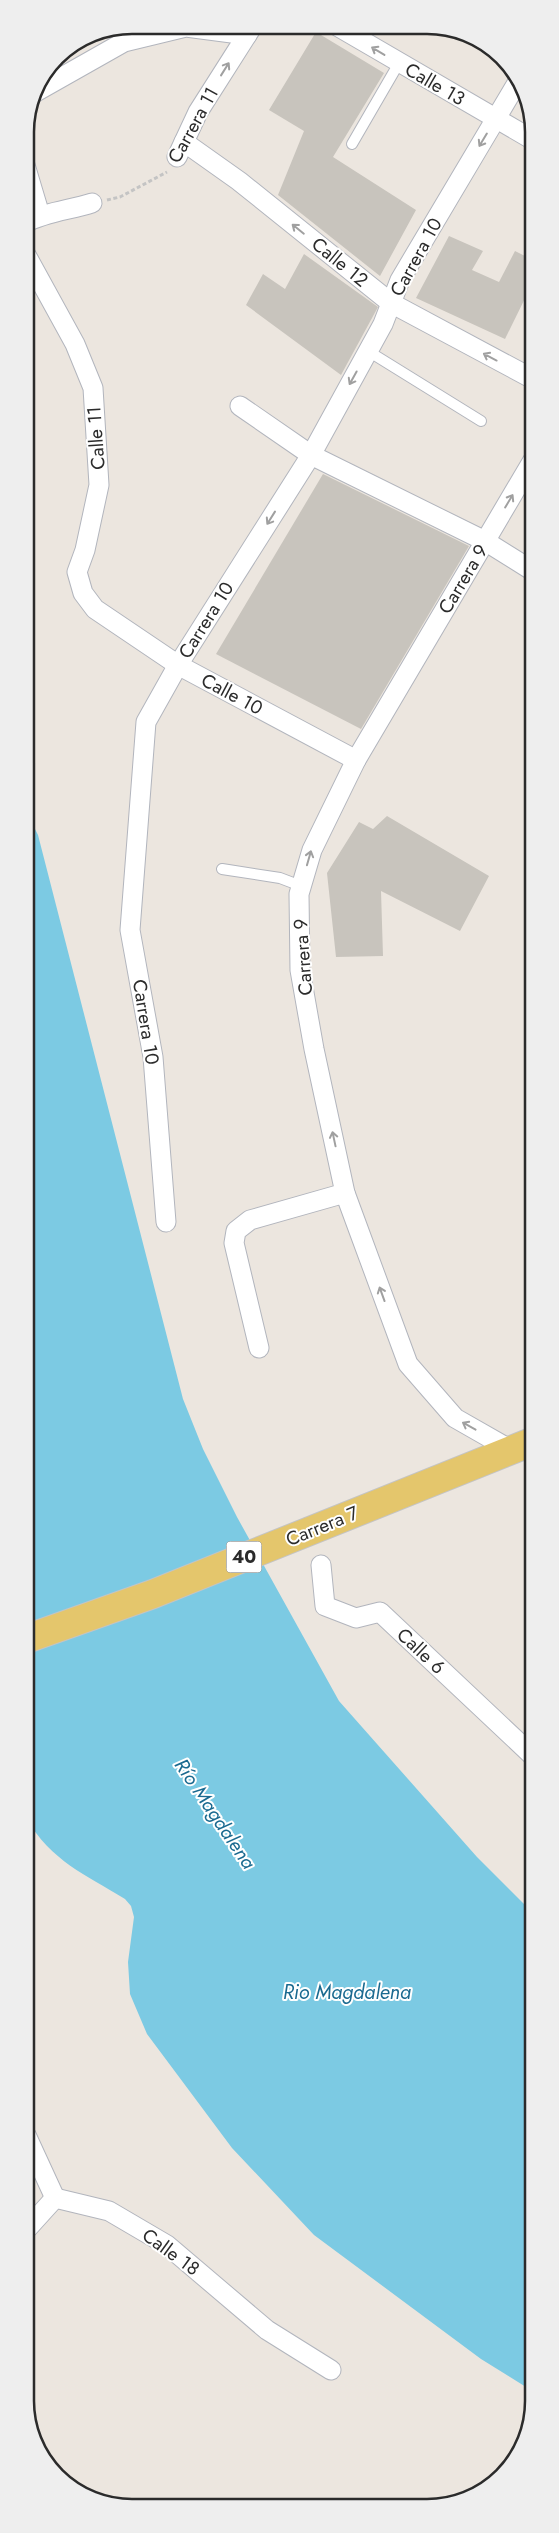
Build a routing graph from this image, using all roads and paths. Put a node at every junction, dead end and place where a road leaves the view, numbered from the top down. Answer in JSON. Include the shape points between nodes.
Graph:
{"nodes":[{"id":1,"x":157,"y":34,"type":"edge"},
{"id":2,"x":247,"y":34,"type":"edge"},
{"id":3,"x":350,"y":34,"type":"edge"},
{"id":4,"x":399,"y":63,"type":"junction"},
{"id":5,"x":45,"y":87,"type":"edge"},
{"id":6,"x":514,"y":88,"type":"edge"},
{"id":7,"x":496,"y":119,"type":"junction"},
{"id":8,"x":525,"y":135,"type":"edge"},
{"id":9,"x":352,"y":144,"type":"dead end"},
{"id":10,"x":181,"y":149,"type":"junction"},
{"id":11,"x":92,"y":203,"type":"joint"},
{"id":12,"x":34,"y":219,"type":"edge"},
{"id":13,"x":34,"y":269,"type":"edge"},
{"id":14,"x":391,"y":303,"type":"junction"},
{"id":15,"x":368,"y":351,"type":"junction"},
{"id":16,"x":525,"y":375,"type":"edge"},
{"id":17,"x":240,"y":406,"type":"dead end"},
{"id":18,"x":481,"y":421,"type":"dead end"},
{"id":19,"x":310,"y":455,"type":"junction"},
{"id":20,"x":525,"y":474,"type":"edge"},
{"id":21,"x":485,"y":542,"type":"junction"},
{"id":22,"x":525,"y":566,"type":"edge"},
{"id":23,"x":113,"y":621,"type":"joint"},
{"id":24,"x":178,"y":665,"type":"junction"},
{"id":25,"x":356,"y":760,"type":"junction"},
{"id":26,"x":222,"y":869,"type":"dead end"},
{"id":27,"x":302,"y":886,"type":"junction"},
{"id":28,"x":345,"y":1193,"type":"junction"},
{"id":29,"x":166,"y":1222,"type":"dead end"},
{"id":30,"x":259,"y":1348,"type":"dead end"},
{"id":31,"x":522,"y":1445,"type":"edge"},
{"id":32,"x":321,"y":1565,"type":"dead end"},
{"id":33,"x":34,"y":1636,"type":"edge"},
{"id":34,"x":525,"y":1749,"type":"edge"},
{"id":35,"x":34,"y":2152,"type":"edge"},
{"id":36,"x":55,"y":2198,"type":"junction"},
{"id":37,"x":34,"y":2221,"type":"edge"},
{"id":38,"x":331,"y":2370,"type":"dead end"}],
"edges":[{"from":1,"to":5,"type":"street","via":[[124,42]]},
{"from":10,"to":2,"type":"street","name":"Carrera 11","one_way":true,"via":[[198,112]]},
{"from":4,"to":3,"type":"street","name":"Calle 13","one_way":true},
{"from":4,"to":7,"type":"street","name":"Calle 13"},
{"from":4,"to":9,"type":"lane"},
{"from":6,"to":7,"type":"street","name":"Carrera 10"},
{"from":7,"to":8,"type":"street","name":"Calle 13"},
{"from":7,"to":14,"type":"street","name":"Carrera 10","one_way":true,"via":[[400,280]]},
{"from":10,"to":11,"type":"path","name":"Carrera 11","via":[[168,171],[120,197]]},
{"from":14,"to":10,"type":"street","name":"Calle 12","one_way":true,"via":[[238,181]]},
{"from":11,"to":12,"type":"street"},
{"from":13,"to":23,"type":"street","name":"Calle 11","via":[[75,344],[93,388],[99,485],[86,550],[77,572],[82,593]]},
{"from":14,"to":15,"type":"street","name":"Carrera 10"},
{"from":16,"to":14,"type":"street","name":"Calle 12","one_way":true},
{"from":15,"to":18,"type":"lane"},
{"from":15,"to":19,"type":"street","name":"Carrera 10","one_way":true},
{"from":17,"to":19,"type":"street"},
{"from":19,"to":21,"type":"street"},
{"from":19,"to":24,"type":"street","name":"Carrera 10","one_way":true},
{"from":21,"to":20,"type":"street","name":"Carrera 9","one_way":true},
{"from":21,"to":22,"type":"street"},
{"from":21,"to":25,"type":"street","name":"Carrera 9"},
{"from":23,"to":24,"type":"street","name":"Calle 10"},
{"from":24,"to":25,"type":"street","name":"Calle 10"},
{"from":24,"to":29,"type":"street","name":"Carrera 10","via":[[146,722],[130,930],[153,1057]]},
{"from":27,"to":25,"type":"street","name":"Carrera 9","one_way":true,"via":[[312,850]]},
{"from":26,"to":27,"type":"lane","via":[[280,878]]},
{"from":28,"to":27,"type":"street","name":"Carrera 9","one_way":true,"via":[[300,970],[299,894]]},
{"from":28,"to":30,"type":"street","via":[[250,1220],[236,1231],[234,1243]]},
{"from":31,"to":28,"type":"street","name":"Carrera 9","one_way":true,"via":[[454,1418],[408,1364]]},
{"from":31,"to":33,"type":"main road","name":"Carrera 7","number":"40","via":[[153,1594]]},
{"from":32,"to":34,"type":"street","name":"Calle 6","via":[[325,1606],[356,1618],[380,1612]]},
{"from":35,"to":36,"type":"street"},
{"from":36,"to":37,"type":"street"},
{"from":36,"to":38,"type":"street","name":"Calle 18","via":[[109,2211],[167,2245],[267,2330]]}]}
